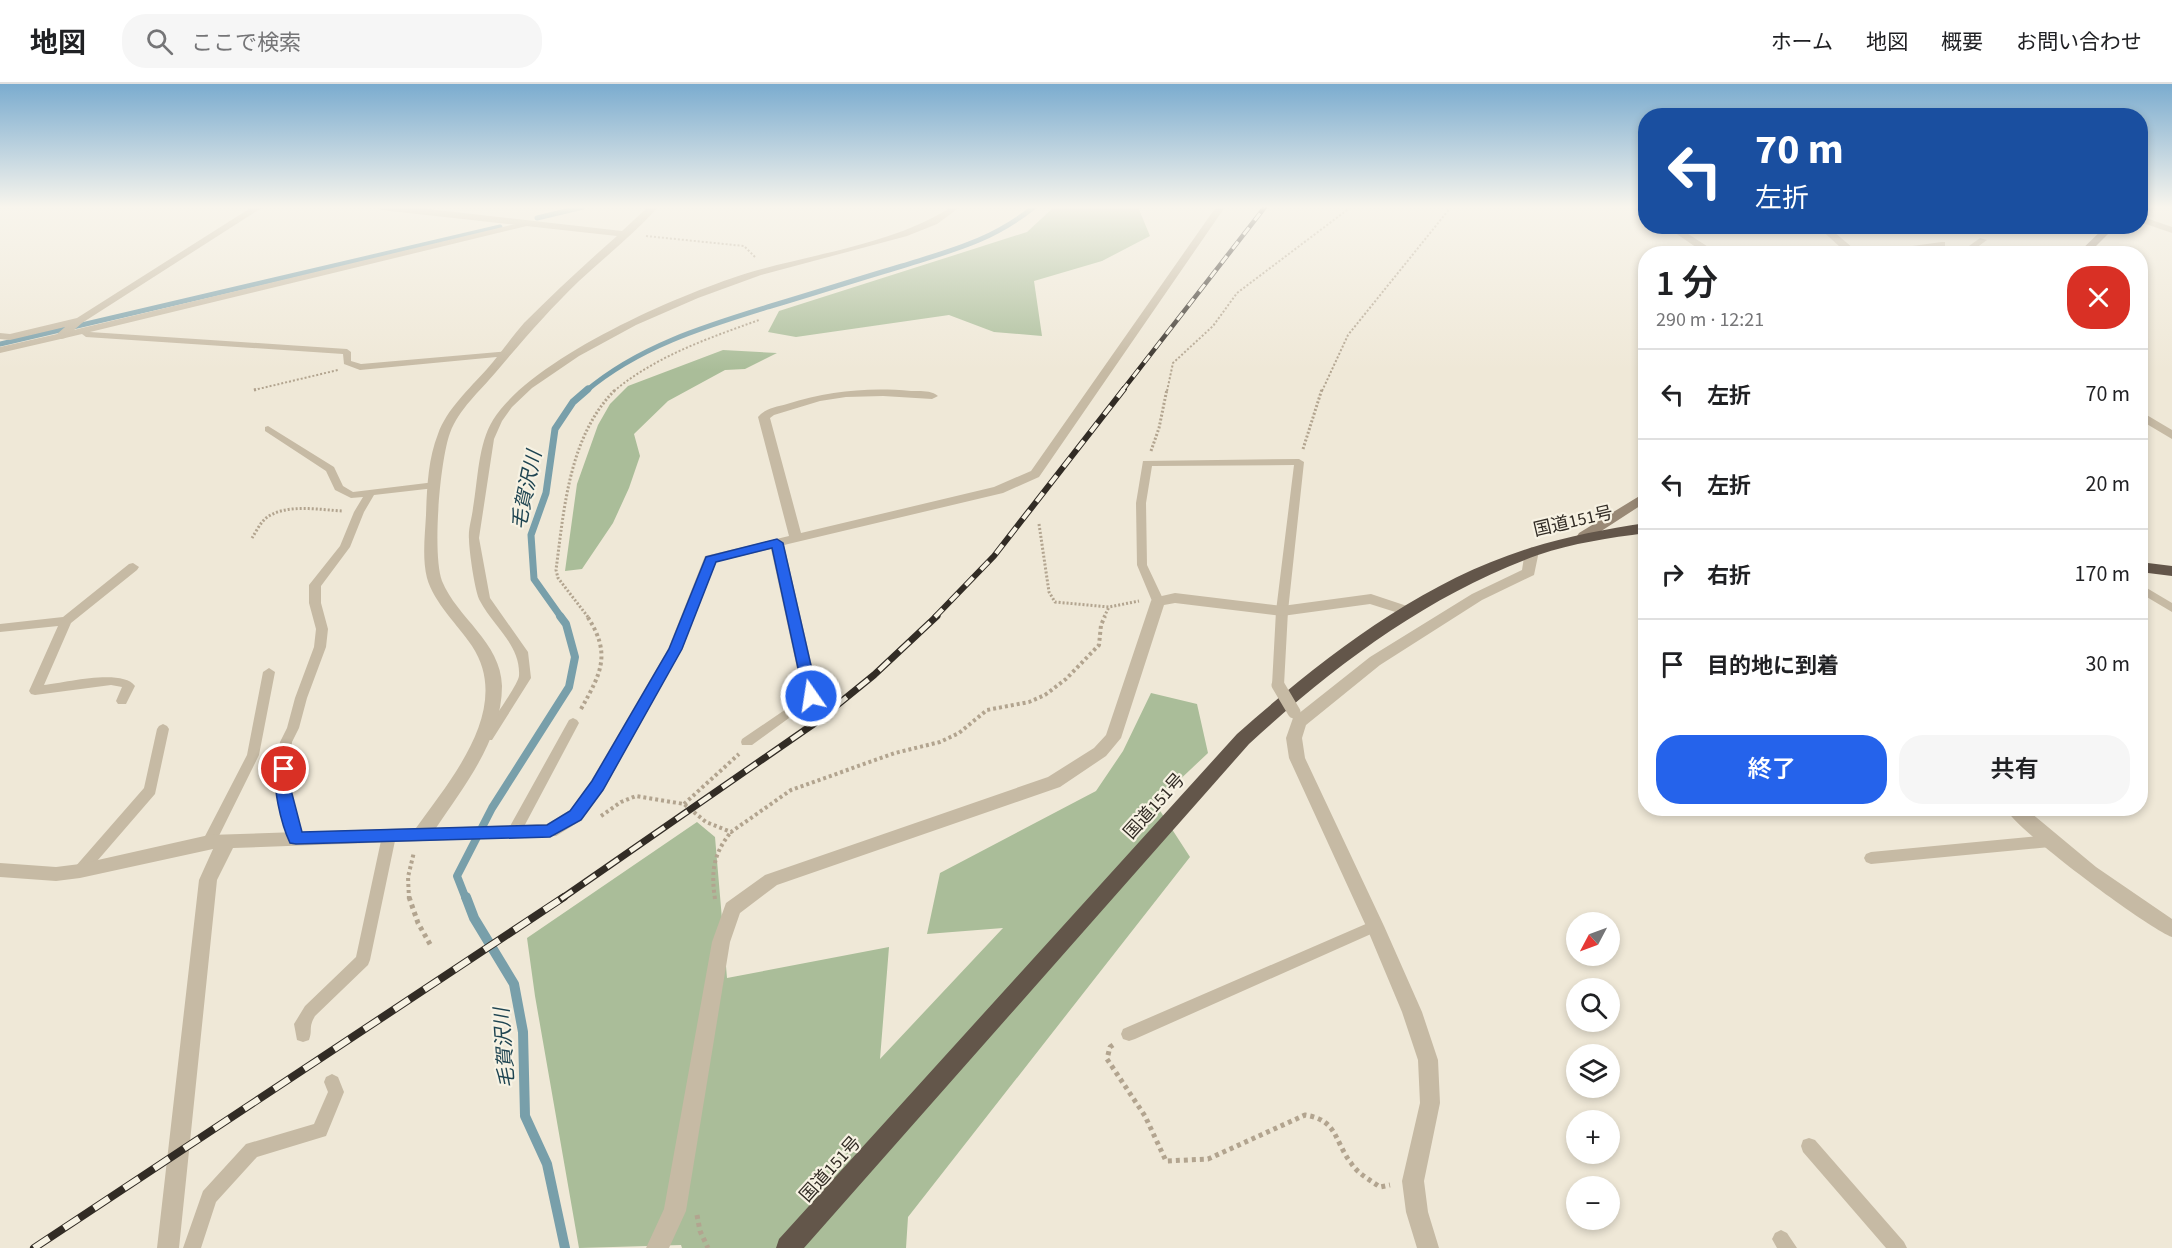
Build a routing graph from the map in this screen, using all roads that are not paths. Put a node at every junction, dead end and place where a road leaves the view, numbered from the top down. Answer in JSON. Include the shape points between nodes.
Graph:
{"nodes":[{"id":1,"x":175,"y":261,"type":"edge"},
{"id":2,"x":363,"y":261,"type":"edge"},
{"id":3,"x":596,"y":261,"type":"edge"},
{"id":4,"x":802,"y":261,"type":"edge"},
{"id":5,"x":1183,"y":261,"type":"edge"},
{"id":6,"x":71,"y":329,"type":"junction"},
{"id":7,"x":0,"y":336,"type":"edge"},
{"id":8,"x":0,"y":350,"type":"edge"},
{"id":9,"x":507,"y":353,"type":"junction"},
{"id":10,"x":932,"y":396,"type":"dead end"},
{"id":11,"x":2148,"y":419,"type":"edge"},
{"id":12,"x":268,"y":429,"type":"dead end"},
{"id":13,"x":2172,"y":435,"type":"edge"},
{"id":14,"x":435,"y":485,"type":"junction"},
{"id":15,"x":370,"y":494,"type":"junction"},
{"id":16,"x":1638,"y":501,"type":"edge"},
{"id":17,"x":1638,"y":529,"type":"edge"},
{"id":18,"x":1584,"y":536,"type":"junction"},
{"id":19,"x":796,"y":538,"type":"junction"},
{"id":20,"x":777,"y":543,"type":"junction"},
{"id":21,"x":1532,"y":551,"type":"junction"},
{"id":22,"x":133,"y":567,"type":"dead end"},
{"id":23,"x":2148,"y":568,"type":"edge"},
{"id":24,"x":2172,"y":571,"type":"edge"},
{"id":25,"x":2148,"y":593,"type":"edge"},
{"id":26,"x":1158,"y":601,"type":"junction"},
{"id":27,"x":2172,"y":608,"type":"edge"},
{"id":28,"x":1282,"y":610,"type":"junction"},
{"id":29,"x":1408,"y":611,"type":"junction"},
{"id":30,"x":66,"y":621,"type":"junction"},
{"id":31,"x":0,"y":628,"type":"edge"},
{"id":32,"x":269,"y":672,"type":"dead end"},
{"id":33,"x":811,"y":696,"type":"joint"},
{"id":34,"x":122,"y":701,"type":"dead end"},
{"id":35,"x":1297,"y":717,"type":"junction"},
{"id":36,"x":573,"y":723,"type":"road end"},
{"id":37,"x":163,"y":729,"type":"dead end"},
{"id":38,"x":747,"y":742,"type":"road end"},
{"id":39,"x":473,"y":760,"type":"junction"},
{"id":40,"x":2022,"y":816,"type":"edge"},
{"id":41,"x":509,"y":832,"type":"junction"},
{"id":42,"x":422,"y":834,"type":"junction"},
{"id":43,"x":389,"y":836,"type":"junction"},
{"id":44,"x":296,"y":838,"type":"junction"},
{"id":45,"x":219,"y":842,"type":"junction"},
{"id":46,"x":2050,"y":842,"type":"junction"},
{"id":47,"x":1870,"y":858,"type":"dead end"},
{"id":48,"x":0,"y":870,"type":"edge"},
{"id":49,"x":80,"y":871,"type":"junction"},
{"id":50,"x":1375,"y":926,"type":"junction"},
{"id":51,"x":2172,"y":928,"type":"edge"},
{"id":52,"x":1129,"y":1034,"type":"road end"},
{"id":53,"x":303,"y":1035,"type":"dead end"},
{"id":54,"x":332,"y":1082,"type":"dead end"},
{"id":55,"x":1809,"y":1146,"type":"dead end"},
{"id":56,"x":168,"y":1248,"type":"edge"},
{"id":57,"x":192,"y":1248,"type":"edge"},
{"id":58,"x":657,"y":1248,"type":"edge"},
{"id":59,"x":788,"y":1248,"type":"edge"},
{"id":60,"x":1428,"y":1248,"type":"edge"},
{"id":61,"x":1898,"y":1248,"type":"edge"}],
"edges":[{"from":1,"to":6,"type":"street"},
{"from":2,"to":6,"type":"lane"},
{"from":3,"to":9,"type":"street","via":[[528,326]]},
{"from":4,"to":39,"type":"lane","via":[[694,296],[633,323],[576,354],[529,386],[497,421],[489,439],[474,538],[484,599],[522,652],[525,678]]},
{"from":5,"to":19,"type":"street","via":[[1035,474],[998,490]]},
{"from":6,"to":7,"type":"street"},
{"from":6,"to":8,"type":"street"},
{"from":6,"to":9,"type":"lane","via":[[347,352],[347,362],[360,368]]},
{"from":9,"to":14,"type":"street","via":[[445,430]]},
{"from":10,"to":19,"type":"street","via":[[878,391],[850,393],[770,412],[764,417]]},
{"from":11,"to":13,"type":"street"},
{"from":12,"to":15,"type":"lane","via":[[330,469],[339,489],[351,495]]},
{"from":14,"to":15,"type":"lane"},
{"from":14,"to":39,"type":"street","via":[[435,580],[489,660],[495,685]]},
{"from":15,"to":44,"type":"lane","via":[[345,546],[315,585],[322,629],[320,647],[286,742],[282,786]]},
{"from":16,"to":18,"type":"main road"},
{"from":17,"to":18,"type":"highway","name":"国道151号"},
{"from":18,"to":21,"type":"highway","name":"国道151号"},
{"from":19,"to":20,"type":"street"},
{"from":20,"to":33,"type":"street"},
{"from":20,"to":41,"type":"street","via":[[710,559],[675,649],[597,786],[576,815],[550,831]]},
{"from":21,"to":29,"type":"highway","name":"国道151号"},
{"from":21,"to":35,"type":"street","via":[[1529,572],[1477,597],[1375,661]]},
{"from":22,"to":30,"type":"lane"},
{"from":23,"to":24,"type":"highway"},
{"from":25,"to":27,"type":"lane"},
{"from":26,"to":28,"type":"street","via":[[1175,598]]},
{"from":26,"to":28,"type":"lane","via":[[1142,565],[1141,503],[1146,463],[1299,462]]},
{"from":26,"to":58,"type":"street","via":[[1113,738],[1100,752],[1054,782],[771,880],[732,908],[675,1211]]},
{"from":28,"to":29,"type":"street","via":[[1371,599]]},
{"from":28,"to":35,"type":"lane","bridge":true,"via":[[1278,685]]},
{"from":29,"to":59,"type":"highway","name":"国道151号","via":[[1313,678],[1243,739]]},
{"from":30,"to":31,"type":"lane"},
{"from":30,"to":34,"type":"lane","via":[[34,691],[123,682],[129,686]]},
{"from":32,"to":45,"type":"lane","via":[[253,755]]},
{"from":33,"to":38,"type":"lane"},
{"from":35,"to":50,"type":"street","via":[[1294,738],[1298,758]]},
{"from":36,"to":41,"type":"lane"},
{"from":37,"to":49,"type":"lane","via":[[150,790]]},
{"from":39,"to":42,"type":"street"},
{"from":40,"to":46,"type":"street"},
{"from":41,"to":42,"type":"street"},
{"from":42,"to":43,"type":"street"},
{"from":43,"to":44,"type":"street"},
{"from":43,"to":53,"type":"lane","via":[[363,960],[310,1011],[302,1024]]},
{"from":44,"to":45,"type":"street"},
{"from":45,"to":49,"type":"street"},
{"from":45,"to":56,"type":"street","via":[[219,854],[208,880]]},
{"from":46,"to":47,"type":"lane"},
{"from":46,"to":51,"type":"street"},
{"from":48,"to":49,"type":"street","via":[[56,874]]},
{"from":50,"to":52,"type":"lane"},
{"from":50,"to":60,"type":"street","via":[[1428,1060],[1430,1103],[1413,1181]]},
{"from":54,"to":57,"type":"lane","via":[[336,1092],[320,1130],[252,1150],[208,1197]]},
{"from":55,"to":61,"type":"lane"}]}
